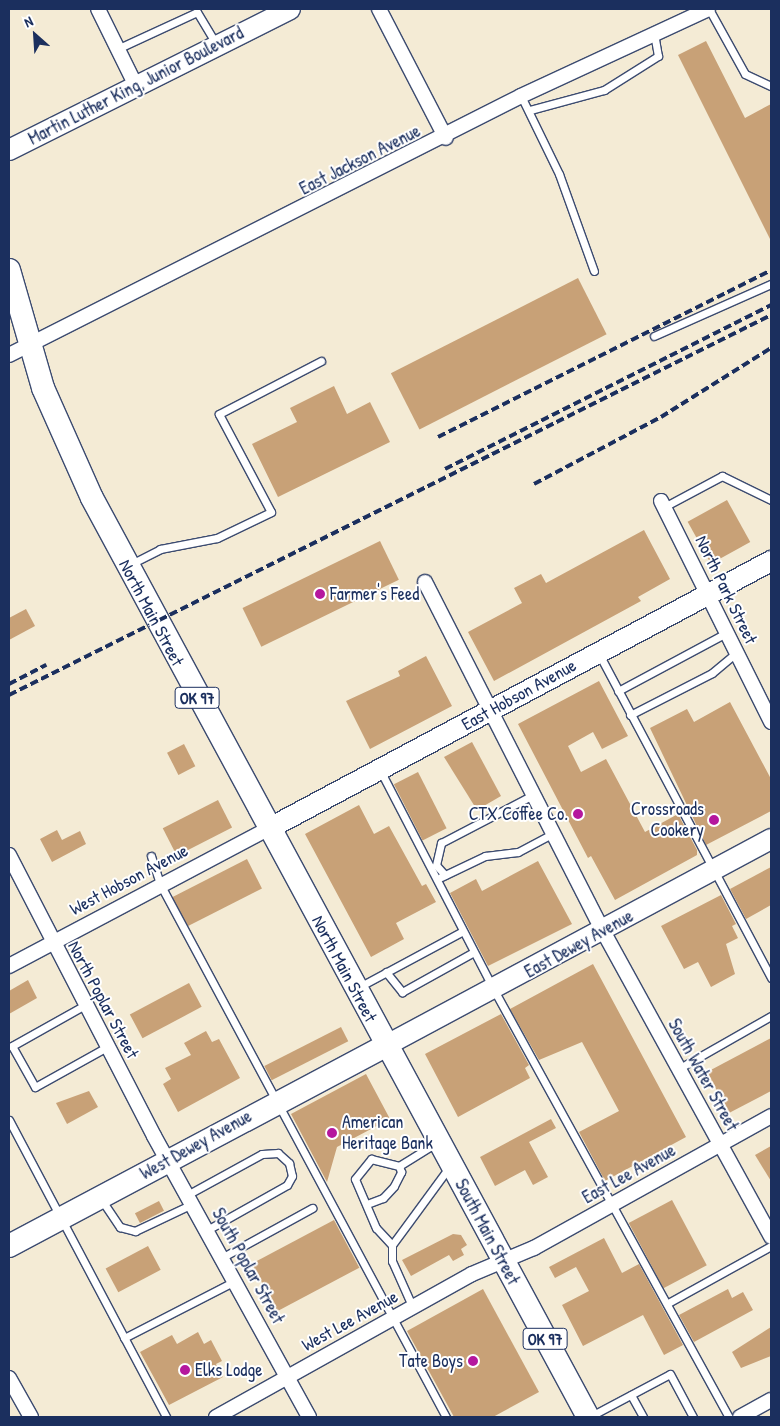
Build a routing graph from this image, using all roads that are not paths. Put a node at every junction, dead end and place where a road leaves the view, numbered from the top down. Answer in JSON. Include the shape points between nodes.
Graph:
{"nodes":[{"id":1,"x":98,"y":9,"type":"edge"},
{"id":2,"x":290,"y":9,"type":"edge"},
{"id":3,"x":379,"y":9,"type":"edge"},
{"id":4,"x":709,"y":9,"type":"edge"},
{"id":5,"x":654,"y":34,"type":"junction"},
{"id":6,"x":217,"y":45,"type":"junction"},
{"id":7,"x":117,"y":49,"type":"junction"},
{"id":8,"x":136,"y":86,"type":"junction"},
{"id":9,"x":771,"y":86,"type":"edge"},
{"id":10,"x":521,"y":96,"type":"junction"},
{"id":11,"x":530,"y":110,"type":"junction"},
{"id":12,"x":446,"y":138,"type":"junction"},
{"id":13,"x":9,"y":150,"type":"edge"},
{"id":14,"x":9,"y":270,"type":"edge"},
{"id":15,"x":594,"y":271,"type":"dead end"},
{"id":16,"x":771,"y":284,"type":"edge"},
{"id":17,"x":654,"y":336,"type":"dead end"},
{"id":18,"x":19,"y":350,"type":"edge"},
{"id":19,"x":321,"y":361,"type":"dead end"},
{"id":20,"x":771,"y":500,"type":"edge"},
{"id":21,"x":662,"y":504,"type":"joint"},
{"id":22,"x":771,"y":561,"type":"edge"},
{"id":23,"x":126,"y":567,"type":"junction"},
{"id":24,"x":425,"y":582,"type":"dead end"},
{"id":25,"x":708,"y":593,"type":"junction"},
{"id":26,"x":726,"y":632,"type":"junction"},
{"id":27,"x":598,"y":652,"type":"junction"},
{"id":28,"x":736,"y":653,"type":"junction"},
{"id":29,"x":618,"y":691,"type":"junction"},
{"id":30,"x":489,"y":711,"type":"junction"},
{"id":31,"x":630,"y":716,"type":"junction"},
{"id":32,"x":771,"y":722,"type":"edge"},
{"id":33,"x":380,"y":771,"type":"junction"},
{"id":34,"x":533,"y":795,"type":"junction"},
{"id":35,"x":268,"y":829,"type":"junction"},
{"id":36,"x":553,"y":833,"type":"junction"},
{"id":37,"x":771,"y":839,"type":"edge"},
{"id":38,"x":9,"y":855,"type":"edge"},
{"id":39,"x":151,"y":856,"type":"dead end"},
{"id":40,"x":711,"y":872,"type":"junction"},
{"id":41,"x":445,"y":875,"type":"junction"},
{"id":42,"x":436,"y":881,"type":"junction"},
{"id":43,"x":160,"y":884,"type":"junction"},
{"id":44,"x":463,"y":931,"type":"junction"},
{"id":45,"x":603,"y":931,"type":"junction"},
{"id":46,"x":52,"y":943,"type":"junction"},
{"id":47,"x":474,"y":952,"type":"junction"},
{"id":48,"x":9,"y":966,"type":"edge"},
{"id":49,"x":386,"y":972,"type":"junction"},
{"id":50,"x":771,"y":978,"type":"edge"},
{"id":51,"x":355,"y":990,"type":"junction"},
{"id":52,"x":494,"y":990,"type":"junction"},
{"id":53,"x":85,"y":1005,"type":"junction"},
{"id":54,"x":771,"y":1016,"type":"edge"},
{"id":55,"x":385,"y":1046,"type":"junction"},
{"id":56,"x":107,"y":1047,"type":"junction"},
{"id":57,"x":678,"y":1069,"type":"junction"},
{"id":58,"x":276,"y":1102,"type":"junction"},
{"id":59,"x":771,"y":1116,"type":"edge"},
{"id":60,"x":9,"y":1120,"type":"edge"},
{"id":61,"x":438,"y":1141,"type":"junction"},
{"id":62,"x":720,"y":1144,"type":"junction"},
{"id":63,"x":167,"y":1160,"type":"junction"},
{"id":64,"x":451,"y":1164,"type":"junction"},
{"id":65,"x":399,"y":1166,"type":"junction"},
{"id":66,"x":100,"y":1197,"type":"junction"},
{"id":67,"x":189,"y":1200,"type":"junction"},
{"id":68,"x":367,"y":1204,"type":"junction"},
{"id":69,"x":614,"y":1204,"type":"junction"},
{"id":70,"x":312,"y":1208,"type":"dead end"},
{"id":71,"x":61,"y":1218,"type":"junction"},
{"id":72,"x":207,"y":1230,"type":"junction"},
{"id":73,"x":771,"y":1237,"type":"edge"},
{"id":74,"x":392,"y":1245,"type":"junction"},
{"id":75,"x":9,"y":1246,"type":"edge"},
{"id":76,"x":771,"y":1246,"type":"edge"},
{"id":77,"x":222,"y":1257,"type":"junction"},
{"id":78,"x":503,"y":1261,"type":"junction"},
{"id":79,"x":235,"y":1280,"type":"junction"},
{"id":80,"x":668,"y":1304,"type":"junction"},
{"id":81,"x":413,"y":1308,"type":"junction"},
{"id":82,"x":393,"y":1319,"type":"junction"},
{"id":83,"x":124,"y":1338,"type":"junction"},
{"id":84,"x":9,"y":1378,"type":"edge"},
{"id":85,"x":286,"y":1378,"type":"junction"},
{"id":86,"x":631,"y":1395,"type":"junction"},
{"id":87,"x":771,"y":1400,"type":"edge"},
{"id":88,"x":31,"y":1417,"type":"edge"},
{"id":89,"x":166,"y":1417,"type":"edge"},
{"id":90,"x":216,"y":1417,"type":"edge"},
{"id":91,"x":309,"y":1417,"type":"edge"},
{"id":92,"x":446,"y":1417,"type":"edge"},
{"id":93,"x":589,"y":1417,"type":"edge"},
{"id":94,"x":643,"y":1417,"type":"edge"},
{"id":95,"x":693,"y":1417,"type":"edge"},
{"id":96,"x":729,"y":1417,"type":"edge"},
{"id":97,"x":740,"y":1417,"type":"edge"}],
"edges":[{"from":1,"to":7,"type":"street"},
{"from":2,"to":6,"type":"street","name":"Martin Luther King, Junior Boulevard"},
{"from":3,"to":12,"type":"street"},
{"from":4,"to":5,"type":"street","name":"East Jackson Avenue"},
{"from":4,"to":9,"type":"lane","via":[[745,74]]},
{"from":5,"to":10,"type":"street","name":"East Jackson Avenue"},
{"from":5,"to":11,"type":"lane","via":[[658,56],[604,90]]},
{"from":6,"to":7,"type":"lane","via":[[197,12]]},
{"from":6,"to":8,"type":"street","name":"Martin Luther King, Junior Boulevard"},
{"from":7,"to":8,"type":"street"},
{"from":8,"to":13,"type":"street","name":"Martin Luther King, Junior Boulevard"},
{"from":10,"to":11,"type":"lane"},
{"from":10,"to":12,"type":"street","name":"East Jackson Avenue"},
{"from":11,"to":15,"type":"lane","via":[[560,174]]},
{"from":12,"to":18,"type":"street","name":"East Jackson Avenue"},
{"from":14,"to":18,"type":"main road","name":"North Main Street","number":"OK 97"},
{"from":16,"to":17,"type":"lane"},
{"from":18,"to":23,"type":"main road","name":"North Main Street","number":"OK 97"},
{"from":19,"to":23,"type":"lane","via":[[219,414],[271,512],[216,538],[160,549]]},
{"from":20,"to":21,"type":"lane","via":[[722,476]]},
{"from":21,"to":25,"type":"street","name":"North Park Street"},
{"from":22,"to":25,"type":"street","name":"East Hobson Avenue"},
{"from":23,"to":35,"type":"main road","name":"North Main Street","number":"OK 97"},
{"from":24,"to":30,"type":"street","name":"South Water Street"},
{"from":25,"to":26,"type":"street","name":"North Park Street"},
{"from":25,"to":27,"type":"street","name":"East Hobson Avenue"},
{"from":26,"to":28,"type":"street","name":"North Park Street"},
{"from":26,"to":29,"type":"lane"},
{"from":27,"to":29,"type":"lane"},
{"from":27,"to":30,"type":"street","name":"East Hobson Avenue"},
{"from":28,"to":31,"type":"lane","via":[[712,673]]},
{"from":28,"to":32,"type":"street","name":"North Park Street"},
{"from":29,"to":31,"type":"lane"},
{"from":30,"to":33,"type":"street","name":"East Hobson Avenue"},
{"from":30,"to":34,"type":"street","name":"South Water Street"},
{"from":31,"to":40,"type":"lane"},
{"from":33,"to":35,"type":"street","name":"East Hobson Avenue"},
{"from":33,"to":42,"type":"lane"},
{"from":34,"to":36,"type":"street","name":"South Water Street"},
{"from":34,"to":41,"type":"lane","via":[[441,843],[436,865]]},
{"from":35,"to":43,"type":"street","name":"West Hobson Avenue"},
{"from":35,"to":51,"type":"main road","name":"North Main Street","number":"OK 97"},
{"from":36,"to":41,"type":"lane","via":[[518,852],[485,856]]},
{"from":36,"to":45,"type":"street","name":"South Water Street"},
{"from":37,"to":40,"type":"street","name":"East Dewey Avenue"},
{"from":38,"to":46,"type":"street","name":"North Poplar Street"},
{"from":39,"to":43,"type":"lane"},
{"from":40,"to":45,"type":"street","name":"East Dewey Avenue"},
{"from":40,"to":50,"type":"lane"},
{"from":41,"to":42,"type":"lane"},
{"from":42,"to":44,"type":"lane"},
{"from":43,"to":46,"type":"street","name":"West Hobson Avenue"},
{"from":43,"to":58,"type":"lane"},
{"from":44,"to":47,"type":"lane"},
{"from":44,"to":49,"type":"lane"},
{"from":45,"to":52,"type":"street","name":"East Dewey Avenue"},
{"from":45,"to":57,"type":"street","name":"South Water Street"},
{"from":46,"to":48,"type":"street","name":"West Hobson Avenue"},
{"from":46,"to":53,"type":"street","name":"North Poplar Street"},
{"from":47,"to":49,"type":"lane","via":[[402,992]]},
{"from":47,"to":52,"type":"lane"},
{"from":49,"to":51,"type":"lane"},
{"from":51,"to":55,"type":"main road","name":"North Main Street","number":"OK 97"},
{"from":52,"to":55,"type":"street","name":"East Dewey Avenue"},
{"from":52,"to":69,"type":"lane"},
{"from":53,"to":56,"type":"street","name":"North Poplar Street"},
{"from":53,"to":56,"type":"lane","via":[[12,1046],[35,1087]]},
{"from":54,"to":57,"type":"lane"},
{"from":55,"to":58,"type":"main road","name":"West Dewey Avenue"},
{"from":55,"to":61,"type":"main road","name":"South Main Street","number":"OK 97"},
{"from":56,"to":63,"type":"street","name":"North Poplar Street"},
{"from":57,"to":62,"type":"street","name":"South Water Street"},
{"from":58,"to":63,"type":"main road","name":"West Dewey Avenue"},
{"from":58,"to":82,"type":"lane"},
{"from":59,"to":62,"type":"street","name":"East Lee Avenue"},
{"from":60,"to":71,"type":"lane"},
{"from":61,"to":64,"type":"main road","name":"South Main Street","number":"OK 97"},
{"from":61,"to":65,"type":"lane"},
{"from":62,"to":69,"type":"street","name":"East Lee Avenue"},
{"from":62,"to":73,"type":"street","name":"South Water Street"},
{"from":63,"to":66,"type":"main road","name":"West Dewey Avenue"},
{"from":63,"to":67,"type":"street","name":"South Poplar Street"},
{"from":64,"to":74,"type":"lane"},
{"from":64,"to":78,"type":"main road","name":"South Main Street","number":"OK 97"},
{"from":65,"to":68,"type":"lane","via":[[401,1172],[394,1186],[383,1198]]},
{"from":65,"to":68,"type":"lane","via":[[381,1159],[361,1166],[355,1180]]},
{"from":66,"to":67,"type":"lane","via":[[120,1227],[136,1232]]},
{"from":66,"to":71,"type":"main road","name":"West Dewey Avenue"},
{"from":67,"to":72,"type":"street","name":"South Poplar Street"},
{"from":67,"to":72,"type":"lane","via":[[262,1154],[278,1153],[289,1163],[292,1176],[286,1185]]},
{"from":68,"to":74,"type":"lane","via":[[376,1228]]},
{"from":69,"to":78,"type":"street","name":"East Lee Avenue"},
{"from":69,"to":80,"type":"lane"},
{"from":70,"to":77,"type":"lane"},
{"from":71,"to":75,"type":"main road","name":"West Dewey Avenue"},
{"from":71,"to":83,"type":"lane"},
{"from":72,"to":77,"type":"street","name":"South Poplar Street"},
{"from":74,"to":81,"type":"lane","via":[[392,1261]]},
{"from":76,"to":80,"type":"lane"},
{"from":77,"to":79,"type":"street","name":"South Poplar Street"},
{"from":78,"to":81,"type":"street","name":"West Lee Avenue"},
{"from":78,"to":93,"type":"main road","name":"South Main Street","number":"OK 97"},
{"from":79,"to":83,"type":"lane"},
{"from":79,"to":85,"type":"street","name":"South Poplar Street"},
{"from":80,"to":96,"type":"lane"},
{"from":81,"to":82,"type":"street","name":"West Lee Avenue"},
{"from":82,"to":85,"type":"street","name":"West Lee Avenue"},
{"from":82,"to":92,"type":"lane"},
{"from":83,"to":89,"type":"lane"},
{"from":84,"to":88,"type":"street"},
{"from":85,"to":90,"type":"street","name":"West Lee Avenue"},
{"from":85,"to":91,"type":"street","name":"South Poplar Street"},
{"from":86,"to":93,"type":"lane"},
{"from":86,"to":94,"type":"lane"},
{"from":86,"to":95,"type":"lane","via":[[670,1374]]},
{"from":87,"to":97,"type":"street"}]}
